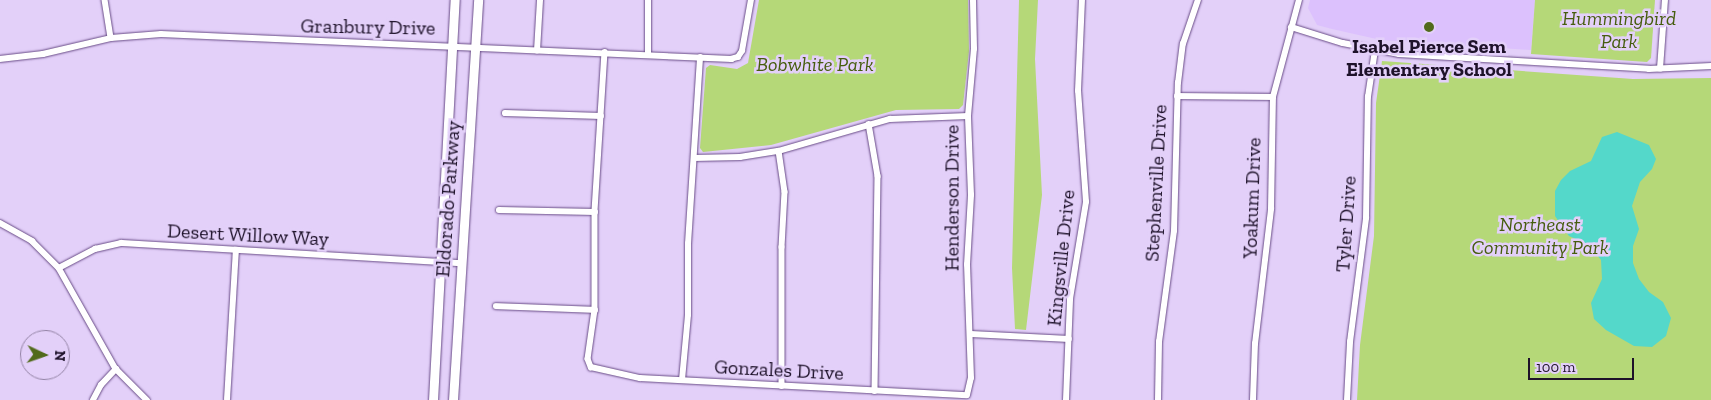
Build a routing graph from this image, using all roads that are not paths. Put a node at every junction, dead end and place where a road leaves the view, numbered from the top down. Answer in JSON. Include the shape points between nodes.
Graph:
{"nodes":[{"id":1,"x":105,"y":0,"type":"edge"},
{"id":2,"x":455,"y":0,"type":"edge"},
{"id":3,"x":478,"y":0,"type":"edge"},
{"id":4,"x":540,"y":0,"type":"edge"},
{"id":5,"x":648,"y":0,"type":"edge"},
{"id":6,"x":751,"y":0,"type":"edge"},
{"id":7,"x":973,"y":0,"type":"edge"},
{"id":8,"x":1082,"y":0,"type":"edge"},
{"id":9,"x":1197,"y":0,"type":"edge"},
{"id":10,"x":1299,"y":0,"type":"edge"},
{"id":11,"x":1665,"y":0,"type":"edge"},
{"id":12,"x":1291,"y":27,"type":"junction"},
{"id":13,"x":111,"y":38,"type":"junction"},
{"id":14,"x":453,"y":46,"type":"junction"},
{"id":15,"x":475,"y":47,"type":"junction"},
{"id":16,"x":1375,"y":50,"type":"junction"},
{"id":17,"x":537,"y":51,"type":"junction"},
{"id":18,"x":605,"y":52,"type":"junction"},
{"id":19,"x":648,"y":55,"type":"junction"},
{"id":20,"x":700,"y":57,"type":"junction"},
{"id":21,"x":0,"y":59,"type":"edge"},
{"id":22,"x":1711,"y":66,"type":"edge"},
{"id":23,"x":1660,"y":69,"type":"junction"},
{"id":24,"x":1178,"y":96,"type":"junction"},
{"id":25,"x":1273,"y":98,"type":"junction"},
{"id":26,"x":505,"y":113,"type":"dead end"},
{"id":27,"x":601,"y":116,"type":"junction"},
{"id":28,"x":968,"y":116,"type":"junction"},
{"id":29,"x":869,"y":124,"type":"junction"},
{"id":30,"x":779,"y":151,"type":"junction"},
{"id":31,"x":694,"y":158,"type":"junction"},
{"id":32,"x":499,"y":210,"type":"dead end"},
{"id":33,"x":595,"y":212,"type":"junction"},
{"id":34,"x":0,"y":223,"type":"edge"},
{"id":35,"x":236,"y":250,"type":"junction"},
{"id":36,"x":441,"y":262,"type":"junction"},
{"id":37,"x":462,"y":263,"type":"junction"},
{"id":38,"x":59,"y":268,"type":"junction"},
{"id":39,"x":496,"y":306,"type":"dead end"},
{"id":40,"x":595,"y":310,"type":"junction"},
{"id":41,"x":971,"y":334,"type":"junction"},
{"id":42,"x":1069,"y":339,"type":"junction"},
{"id":43,"x":116,"y":369,"type":"junction"},
{"id":44,"x":682,"y":380,"type":"junction"},
{"id":45,"x":782,"y":386,"type":"junction"},
{"id":46,"x":875,"y":391,"type":"junction"},
{"id":47,"x":967,"y":395,"type":"joint"},
{"id":48,"x":93,"y":400,"type":"edge"},
{"id":49,"x":147,"y":400,"type":"edge"},
{"id":50,"x":227,"y":400,"type":"edge"},
{"id":51,"x":433,"y":400,"type":"edge"},
{"id":52,"x":453,"y":400,"type":"edge"},
{"id":53,"x":1066,"y":400,"type":"edge"},
{"id":54,"x":1158,"y":400,"type":"edge"},
{"id":55,"x":1253,"y":400,"type":"edge"},
{"id":56,"x":1347,"y":400,"type":"edge"}],
"edges":[{"from":1,"to":13,"type":"street"},
{"from":2,"to":14,"type":"main road","name":"Eldorado Parkway"},
{"from":3,"to":15,"type":"main road","name":"Eldorado Parkway"},
{"from":4,"to":17,"type":"street"},
{"from":5,"to":19,"type":"street"},
{"from":6,"to":20,"type":"street","name":"Granbury Drive","via":[[738,57]]},
{"from":7,"to":28,"type":"street","name":"Henderson Drive","via":[[974,49]]},
{"from":8,"to":42,"type":"street","name":"Kingsville Drive","via":[[1078,91],[1086,202],[1070,299]]},
{"from":9,"to":24,"type":"street","name":"Stephenville Drive","via":[[1183,44]]},
{"from":10,"to":12,"type":"street","name":"Yoakum Drive"},
{"from":11,"to":23,"type":"street"},
{"from":12,"to":16,"type":"street"},
{"from":12,"to":25,"type":"street","name":"Yoakum Drive"},
{"from":13,"to":14,"type":"street","name":"Granbury Drive","via":[[160,34],[305,43]]},
{"from":13,"to":21,"type":"street","name":"Granbury Drive","via":[[43,54]]},
{"from":14,"to":15,"type":"street","name":"Granbury Drive"},
{"from":14,"to":36,"type":"main road","name":"Eldorado Parkway"},
{"from":15,"to":17,"type":"street","name":"Granbury Drive"},
{"from":15,"to":37,"type":"main road","name":"Eldorado Parkway"},
{"from":16,"to":23,"type":"street","via":[[1508,62]]},
{"from":16,"to":56,"type":"street","name":"Tyler Drive","via":[[1368,97],[1366,218],[1350,342]]},
{"from":17,"to":18,"type":"street","name":"Granbury Drive"},
{"from":18,"to":19,"type":"street","name":"Granbury Drive"},
{"from":18,"to":27,"type":"street"},
{"from":19,"to":20,"type":"street","name":"Granbury Drive"},
{"from":20,"to":31,"type":"street"},
{"from":22,"to":23,"type":"street"},
{"from":24,"to":25,"type":"street"},
{"from":24,"to":54,"type":"street","name":"Stephenville Drive","via":[[1174,231],[1159,342]]},
{"from":25,"to":55,"type":"street","name":"Yoakum Drive","via":[[1271,210],[1255,344]]},
{"from":26,"to":27,"type":"street"},
{"from":27,"to":33,"type":"street"},
{"from":28,"to":29,"type":"street","via":[[909,117]]},
{"from":28,"to":41,"type":"street","name":"Henderson Drive","via":[[971,195],[967,265]]},
{"from":29,"to":30,"type":"street"},
{"from":29,"to":46,"type":"street","via":[[878,176]]},
{"from":30,"to":31,"type":"street","via":[[740,157]]},
{"from":30,"to":45,"type":"street","via":[[785,192]]},
{"from":31,"to":44,"type":"street"},
{"from":32,"to":33,"type":"street"},
{"from":33,"to":40,"type":"street"},
{"from":34,"to":38,"type":"street","via":[[32,241]]},
{"from":35,"to":36,"type":"street","name":"Desert Willow Way"},
{"from":35,"to":38,"type":"street","name":"Desert Willow Way","via":[[121,243],[95,249]]},
{"from":35,"to":50,"type":"street"},
{"from":36,"to":37,"type":"street","name":"Desert Willow Way"},
{"from":36,"to":51,"type":"main road","name":"Eldorado Parkway"},
{"from":37,"to":52,"type":"main road","name":"Eldorado Parkway"},
{"from":38,"to":43,"type":"street"},
{"from":39,"to":40,"type":"street"},
{"from":40,"to":44,"type":"street","name":"Gonzales Drive","via":[[588,359],[591,367],[630,377]]},
{"from":41,"to":42,"type":"street"},
{"from":41,"to":47,"type":"street","name":"Henderson Drive"},
{"from":42,"to":53,"type":"street","name":"Kingsville Drive"},
{"from":43,"to":48,"type":"street","via":[[101,385]]},
{"from":43,"to":49,"type":"street"},
{"from":44,"to":45,"type":"street","name":"Gonzales Drive"},
{"from":45,"to":46,"type":"street","name":"Gonzales Drive"},
{"from":46,"to":47,"type":"street","name":"Gonzales Drive"}]}
